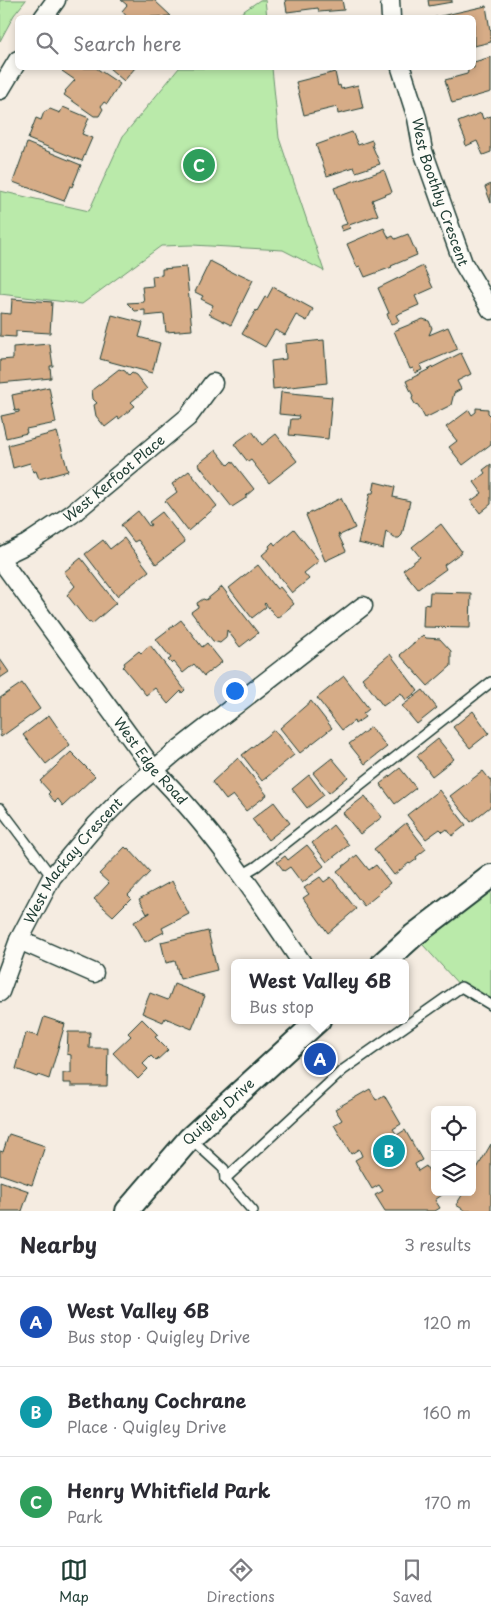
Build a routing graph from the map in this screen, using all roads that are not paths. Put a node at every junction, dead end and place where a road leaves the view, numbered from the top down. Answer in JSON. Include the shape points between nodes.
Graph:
{"nodes":[{"id":1,"x":56,"y":0,"type":"edge"},
{"id":2,"x":390,"y":0,"type":"edge"},
{"id":3,"x":45,"y":15,"type":"edge"},
{"id":4,"x":391,"y":15,"type":"edge"},
{"id":5,"x":15,"y":65,"type":"edge"},
{"id":6,"x":403,"y":70,"type":"edge"},
{"id":7,"x":0,"y":90,"type":"edge"},
{"id":8,"x":491,"y":310,"type":"edge"},
{"id":9,"x":213,"y":382,"type":"dead end"},
{"id":10,"x":0,"y":558,"type":"edge"},
{"id":11,"x":363,"y":606,"type":"dead end"},
{"id":12,"x":491,"y":682,"type":"edge"},
{"id":13,"x":154,"y":770,"type":"junction"},
{"id":14,"x":0,"y":808,"type":"edge"},
{"id":15,"x":242,"y":875,"type":"junction"},
{"id":16,"x":52,"y":876,"type":"junction"},
{"id":17,"x":491,"y":876,"type":"edge"},
{"id":18,"x":19,"y":940,"type":"junction"},
{"id":19,"x":299,"y":959,"type":"edge"},
{"id":20,"x":387,"y":959,"type":"edge"},
{"id":21,"x":94,"y":974,"type":"dead end"},
{"id":22,"x":0,"y":992,"type":"edge"},
{"id":23,"x":491,"y":1005,"type":"edge"},
{"id":24,"x":409,"y":1023,"type":"edge"},
{"id":25,"x":315,"y":1024,"type":"edge"},
{"id":26,"x":407,"y":1024,"type":"edge"},
{"id":27,"x":190,"y":1138,"type":"junction"},
{"id":28,"x":225,"y":1179,"type":"junction"},
{"id":29,"x":127,"y":1211,"type":"edge"},
{"id":30,"x":253,"y":1211,"type":"edge"}],
"edges":[{"from":1,"to":3,"type":"street"},
{"from":2,"to":4,"type":"street"},
{"from":5,"to":7,"type":"street"},
{"from":6,"to":8,"type":"street","name":"West Boothby Crescent","via":[[423,151],[462,263]]},
{"from":9,"to":10,"type":"street","name":"West Kerfoot Place","via":[[188,417],[72,514]]},
{"from":10,"to":13,"type":"street","name":"West Edge Road"},
{"from":11,"to":13,"type":"street","name":"West Mackay Crescent"},
{"from":12,"to":15,"type":"lane"},
{"from":13,"to":15,"type":"street","name":"West Edge Road"},
{"from":13,"to":16,"type":"street","name":"West Mackay Crescent","via":[[96,825]]},
{"from":14,"to":16,"type":"lane"},
{"from":15,"to":19,"type":"street","name":"West Edge Road"},
{"from":16,"to":18,"type":"street","name":"West Mackay Crescent"},
{"from":17,"to":20,"type":"street"},
{"from":18,"to":21,"type":"street"},
{"from":18,"to":22,"type":"street","name":"West Mackay Crescent"},
{"from":23,"to":24,"type":"lane","via":[[460,987]]},
{"from":25,"to":27,"type":"street","name":"Quigley Drive"},
{"from":26,"to":28,"type":"lane","via":[[342,1070]]},
{"from":27,"to":28,"type":"lane","via":[[224,1169]]},
{"from":27,"to":29,"type":"street","name":"Quigley Drive"},
{"from":28,"to":30,"type":"lane"}]}
